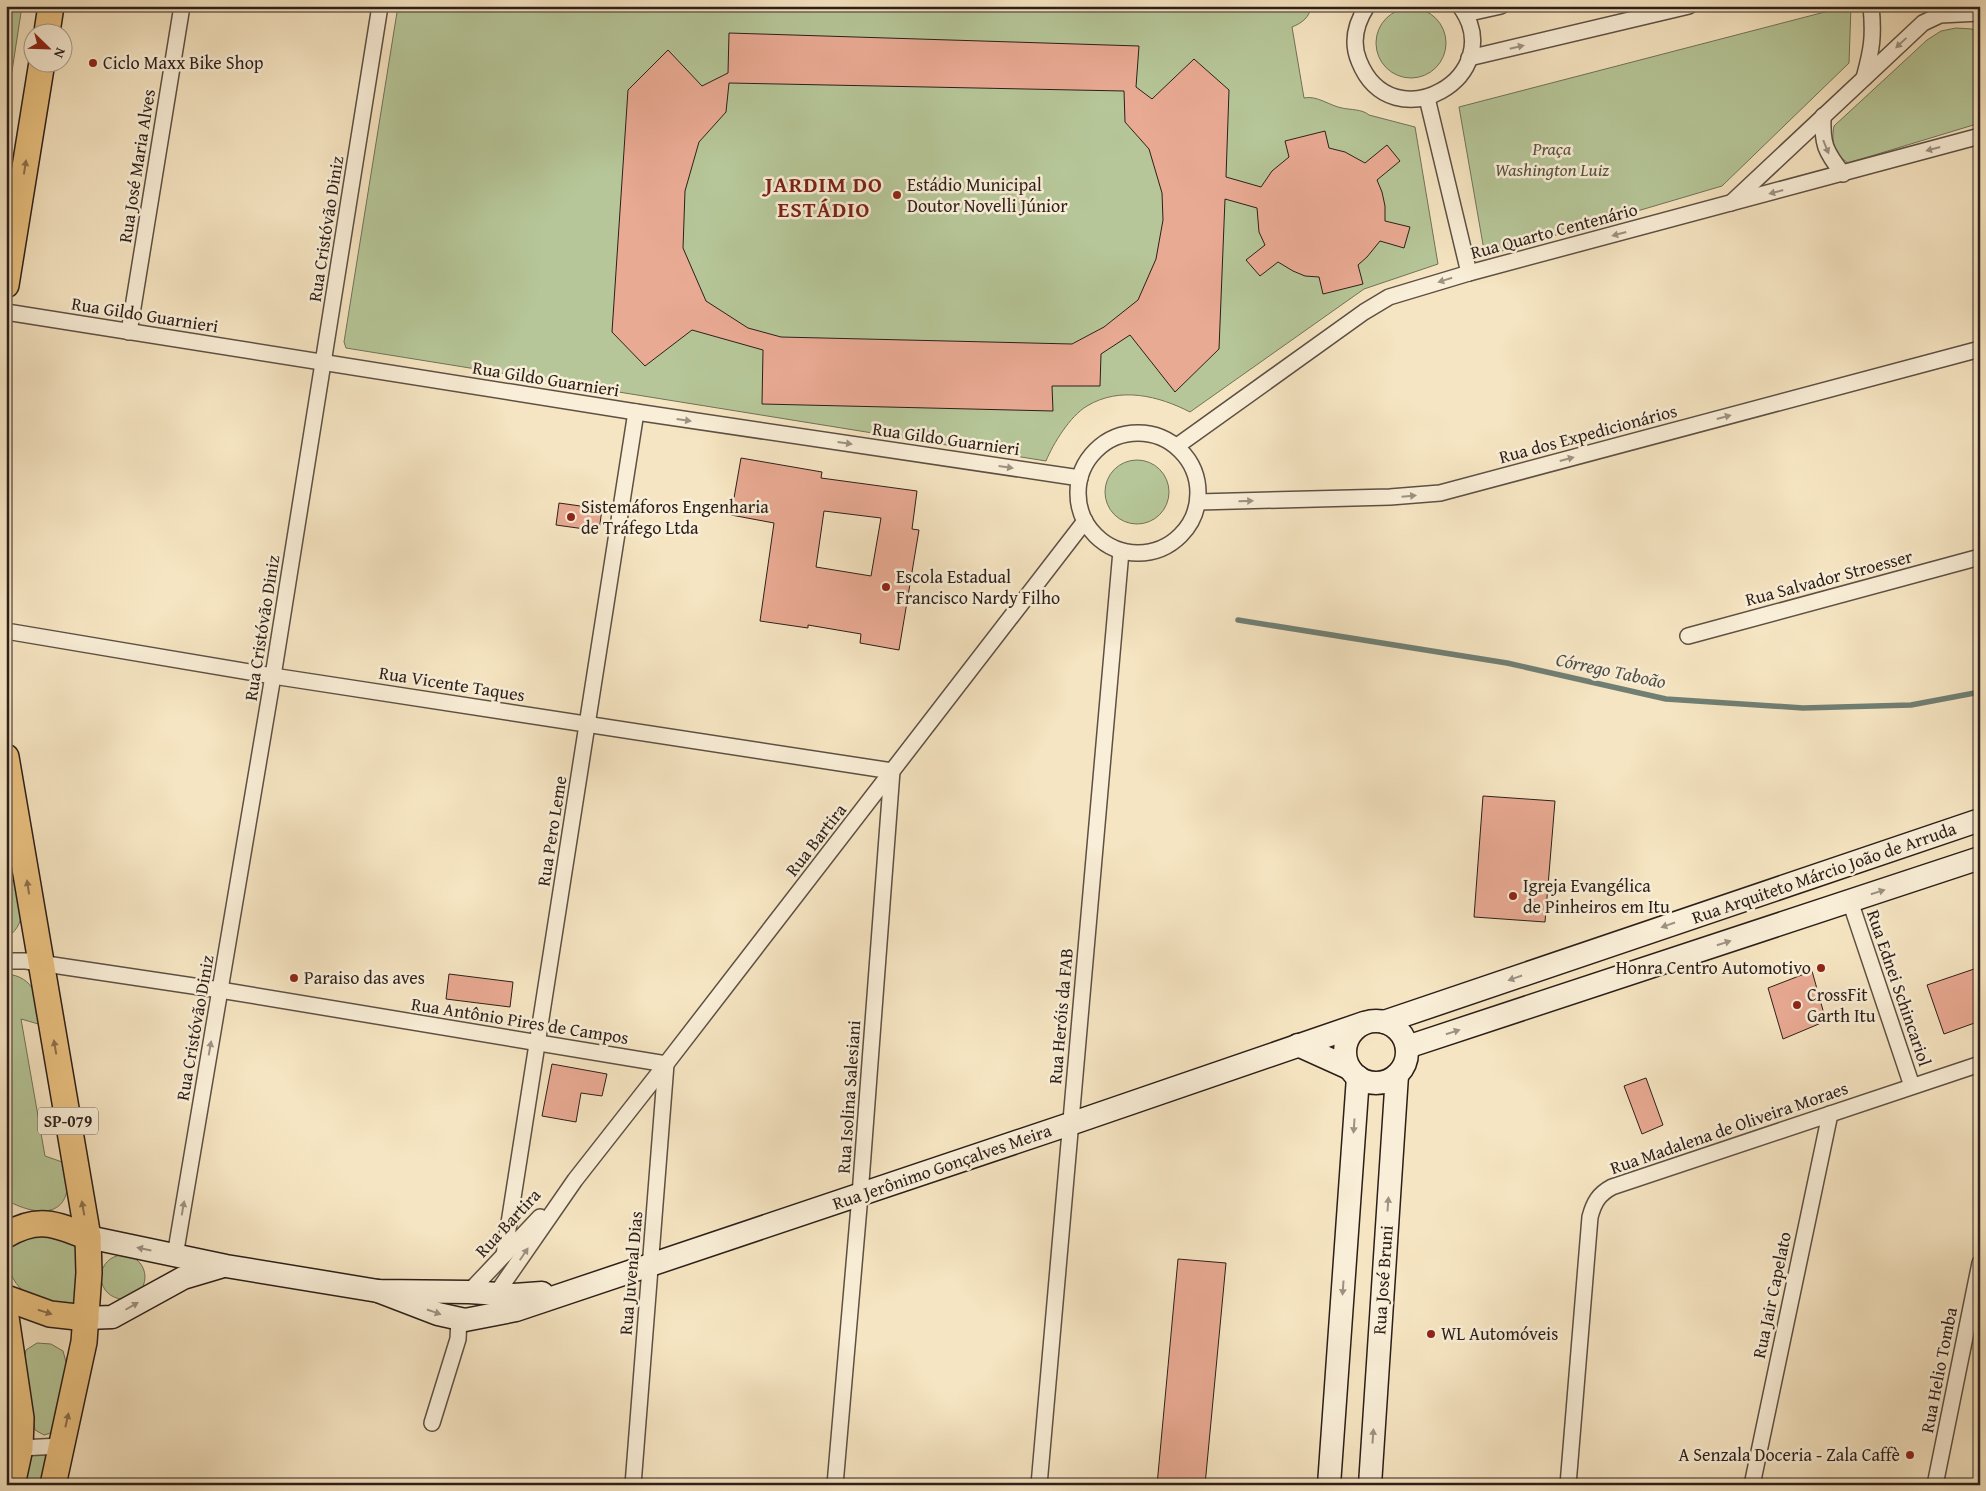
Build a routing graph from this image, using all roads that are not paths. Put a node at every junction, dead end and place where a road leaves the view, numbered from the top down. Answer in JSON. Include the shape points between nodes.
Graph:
{"nodes":[{"id":1,"x":51,"y":6,"type":"edge"},
{"id":2,"x":182,"y":6,"type":"edge"},
{"id":3,"x":380,"y":6,"type":"edge"},
{"id":4,"x":1367,"y":6,"type":"edge"},
{"id":5,"x":1501,"y":6,"type":"edge"},
{"id":6,"x":1689,"y":6,"type":"edge"},
{"id":7,"x":1871,"y":6,"type":"edge"},
{"id":8,"x":1462,"y":10,"type":"edge"},
{"id":9,"x":1654,"y":10,"type":"edge"},
{"id":10,"x":1980,"y":13,"type":"edge"},
{"id":11,"x":49,"y":22,"type":"edge"},
{"id":12,"x":1469,"y":58,"type":"junction"},
{"id":13,"x":40,"y":72,"type":"edge"},
{"id":14,"x":1864,"y":78,"type":"junction"},
{"id":15,"x":1427,"y":98,"type":"junction"},
{"id":16,"x":1823,"y":116,"type":"junction"},
{"id":17,"x":1980,"y":136,"type":"edge"},
{"id":18,"x":1843,"y":174,"type":"junction"},
{"id":19,"x":1730,"y":204,"type":"junction"},
{"id":20,"x":1469,"y":273,"type":"junction"},
{"id":21,"x":6,"y":285,"type":"edge"},
{"id":22,"x":6,"y":312,"type":"edge"},
{"id":23,"x":129,"y":332,"type":"junction"},
{"id":24,"x":1980,"y":349,"type":"edge"},
{"id":25,"x":324,"y":362,"type":"junction"},
{"id":26,"x":636,"y":412,"type":"junction"},
{"id":27,"x":1177,"y":446,"type":"junction"},
{"id":28,"x":1080,"y":478,"type":"junction"},
{"id":29,"x":1198,"y":502,"type":"junction"},
{"id":30,"x":1085,"y":521,"type":"junction"},
{"id":31,"x":1121,"y":551,"type":"junction"},
{"id":32,"x":1980,"y":557,"type":"edge"},
{"id":33,"x":6,"y":631,"type":"edge"},
{"id":34,"x":1688,"y":636,"type":"dead end"},
{"id":35,"x":273,"y":676,"type":"junction"},
{"id":36,"x":587,"y":724,"type":"junction"},
{"id":37,"x":6,"y":757,"type":"edge"},
{"id":38,"x":892,"y":771,"type":"junction"},
{"id":39,"x":1980,"y":820,"type":"edge"},
{"id":40,"x":1980,"y":858,"type":"edge"},
{"id":41,"x":1850,"y":901,"type":"junction"},
{"id":42,"x":6,"y":961,"type":"edge"},
{"id":43,"x":41,"y":964,"type":"junction"},
{"id":44,"x":220,"y":990,"type":"junction"},
{"id":45,"x":1374,"y":1022,"type":"junction"},
{"id":46,"x":537,"y":1043,"type":"junction"},
{"id":47,"x":1298,"y":1045,"type":"junction"},
{"id":48,"x":1406,"y":1047,"type":"junction"},
{"id":49,"x":666,"y":1064,"type":"junction"},
{"id":50,"x":1980,"y":1064,"type":"edge"},
{"id":51,"x":1354,"y":1073,"type":"junction"},
{"id":52,"x":1397,"y":1075,"type":"junction"},
{"id":53,"x":1912,"y":1086,"type":"junction"},
{"id":54,"x":1830,"y":1114,"type":"junction"},
{"id":55,"x":1070,"y":1124,"type":"junction"},
{"id":56,"x":575,"y":1180,"type":"junction"},
{"id":57,"x":860,"y":1195,"type":"junction"},
{"id":58,"x":6,"y":1235,"type":"edge"},
{"id":59,"x":88,"y":1237,"type":"junction"},
{"id":60,"x":504,"y":1255,"type":"junction"},
{"id":61,"x":175,"y":1256,"type":"junction"},
{"id":62,"x":1980,"y":1263,"type":"edge"},
{"id":63,"x":226,"y":1266,"type":"junction"},
{"id":64,"x":650,"y":1266,"type":"junction"},
{"id":65,"x":586,"y":1288,"type":"junction"},
{"id":66,"x":378,"y":1291,"type":"junction"},
{"id":67,"x":469,"y":1292,"type":"junction"},
{"id":68,"x":154,"y":1293,"type":"junction"},
{"id":69,"x":496,"y":1294,"type":"junction"},
{"id":70,"x":6,"y":1298,"type":"edge"},
{"id":71,"x":6,"y":1317,"type":"edge"},
{"id":72,"x":86,"y":1318,"type":"junction"},
{"id":73,"x":464,"y":1326,"type":"junction"},
{"id":74,"x":432,"y":1423,"type":"dead end"},
{"id":75,"x":61,"y":1446,"type":"junction"},
{"id":76,"x":13,"y":1450,"type":"edge"},
{"id":77,"x":12,"y":1485,"type":"edge"},
{"id":78,"x":53,"y":1485,"type":"edge"},
{"id":79,"x":633,"y":1485,"type":"edge"},
{"id":80,"x":835,"y":1485,"type":"edge"},
{"id":81,"x":1039,"y":1485,"type":"edge"},
{"id":82,"x":1329,"y":1485,"type":"edge"},
{"id":83,"x":1370,"y":1485,"type":"edge"},
{"id":84,"x":1568,"y":1485,"type":"edge"},
{"id":85,"x":1752,"y":1485,"type":"edge"},
{"id":86,"x":1935,"y":1485,"type":"edge"}],
"edges":[{"from":1,"to":11,"type":"main road"},
{"from":2,"to":23,"type":"street","name":"Rua José Maria Alves"},
{"from":3,"to":25,"type":"street","name":"Rua Cristóvão Diniz"},
{"from":4,"to":15,"type":"street","via":[[1355,35],[1356,54],[1363,71],[1390,95],[1408,100]]},
{"from":5,"to":8,"type":"street"},
{"from":6,"to":9,"type":"street"},
{"from":7,"to":14,"type":"street","via":[[1872,48]]},
{"from":8,"to":12,"type":"street","via":[[1472,36]]},
{"from":12,"to":9,"type":"street","one_way":true},
{"from":10,"to":14,"type":"street","one_way":true,"via":[[1940,15],[1924,22]]},
{"from":12,"to":15,"type":"street","via":[[1460,76],[1446,90]]},
{"from":21,"to":13,"type":"main road","one_way":true},
{"from":14,"to":16,"type":"street"},
{"from":15,"to":20,"type":"street"},
{"from":16,"to":18,"type":"street","one_way":true,"via":[[1822,138]]},
{"from":16,"to":19,"type":"street"},
{"from":17,"to":18,"type":"street","name":"Rua Quarto Centenário","one_way":true},
{"from":18,"to":19,"type":"street","name":"Rua Quarto Centenário","one_way":true},
{"from":19,"to":20,"type":"street","name":"Rua Quarto Centenário","one_way":true},
{"from":20,"to":27,"type":"street","name":"Rua Quarto Centenário","one_way":true,"via":[[1390,297],[1364,312]]},
{"from":22,"to":23,"type":"street","name":"Rua Gildo Guarnieri"},
{"from":23,"to":25,"type":"street","name":"Rua Gildo Guarnieri"},
{"from":29,"to":24,"type":"street","name":"Rua dos Expedicionários","one_way":true,"via":[[1440,493]]},
{"from":25,"to":26,"type":"street","name":"Rua Gildo Guarnieri"},
{"from":25,"to":35,"type":"street","name":"Rua Cristóvão Diniz"},
{"from":26,"to":28,"type":"street","name":"Rua Gildo Guarnieri","one_way":true},
{"from":26,"to":36,"type":"street","name":"Rua Pero Leme"},
{"from":27,"to":28,"type":"street","via":[[1145,432],[1128,433],[1097,448],[1086,462]]},
{"from":27,"to":29,"type":"street","via":[[1194,471]]},
{"from":28,"to":30,"type":"street","via":[[1078,493]]},
{"from":29,"to":31,"type":"street","via":[[1194,516],[1176,540],[1150,552]]},
{"from":30,"to":31,"type":"street","via":[[1100,540]]},
{"from":30,"to":38,"type":"street","name":"Rua Bartira"},
{"from":31,"to":55,"type":"street","name":"Rua Heróis da FAB"},
{"from":32,"to":34,"type":"street","name":"Rua Salvador Stroesser"},
{"from":33,"to":35,"type":"street","name":"Rua Vicente Taques"},
{"from":35,"to":36,"type":"street","name":"Rua Vicente Taques"},
{"from":35,"to":44,"type":"street","name":"Rua Cristóvão Diniz"},
{"from":36,"to":38,"type":"street","name":"Rua Vicente Taques"},
{"from":36,"to":46,"type":"street","name":"Rua Pero Leme"},
{"from":43,"to":37,"type":"main road","number":"SP-079","one_way":true},
{"from":38,"to":49,"type":"street","name":"Rua Bartira"},
{"from":38,"to":57,"type":"street","name":"Rua Isolina Salesiani"},
{"from":39,"to":45,"type":"street","name":"Rua Arquiteto Márcio João de Arruda","one_way":true},
{"from":41,"to":40,"type":"street","name":"Rua Arquiteto Márcio João de Arruda","one_way":true},
{"from":48,"to":41,"type":"street","name":"Rua Arquiteto Márcio João de Arruda","one_way":true},
{"from":41,"to":53,"type":"street","name":"Rua Ednei Schincariol"},
{"from":42,"to":43,"type":"street","name":"Rua Antônio Pires de Campos"},
{"from":43,"to":44,"type":"street","name":"Rua Antônio Pires de Campos"},
{"from":59,"to":43,"type":"main road","number":"SP-079","one_way":true},
{"from":44,"to":46,"type":"street","name":"Rua Antônio Pires de Campos"},
{"from":61,"to":44,"type":"street","name":"Rua Cristóvão Diniz","one_way":true},
{"from":45,"to":47,"type":"street","name":"Rua Jerônimo Gonçalves Meira"},
{"from":45,"to":48,"type":"street","via":[[1395,1027],[1403,1036]]},
{"from":45,"to":51,"type":"street","via":[[1355,1029],[1347,1042],[1346,1058]]},
{"from":46,"to":49,"type":"street","name":"Rua Antônio Pires de Campos"},
{"from":46,"to":60,"type":"street","name":"Rua Pero Leme"},
{"from":47,"to":51,"type":"street"},
{"from":47,"to":55,"type":"street","name":"Rua Jerônimo Gonçalves Meira"},
{"from":48,"to":52,"type":"street","via":[[1407,1057]]},
{"from":49,"to":56,"type":"street","name":"Rua Bartira"},
{"from":49,"to":64,"type":"street","name":"Rua Juvenal Dias"},
{"from":50,"to":53,"type":"street","name":"Rua Madalena de Oliveira Moraes"},
{"from":51,"to":52,"type":"street","via":[[1367,1082],[1378,1083]]},
{"from":51,"to":82,"type":"street","one_way":true},
{"from":83,"to":52,"type":"street","name":"Rua José Bruni","one_way":true},
{"from":53,"to":54,"type":"street","name":"Rua Madalena de Oliveira Moraes"},
{"from":54,"to":84,"type":"street","name":"Rua Madalena de Oliveira Moraes","via":[[1612,1187],[1598,1196],[1590,1217]]},
{"from":54,"to":85,"type":"street","name":"Rua Jair Capelato"},
{"from":55,"to":57,"type":"street","name":"Rua Jerônimo Gonçalves Meira"},
{"from":55,"to":81,"type":"street","name":"Rua Heróis da FAB"},
{"from":56,"to":60,"type":"street","name":"Rua Bartira"},
{"from":69,"to":56,"type":"street","name":"Rua Bartira","one_way":true},
{"from":57,"to":64,"type":"street","name":"Rua Jerônimo Gonçalves Meira"},
{"from":57,"to":80,"type":"street","name":"Rua Isolina Salesiani"},
{"from":58,"to":59,"type":"main road","via":[[19,1227],[50,1223]]},
{"from":61,"to":59,"type":"street","name":"Rua Jerônimo Gonçalves Meira","one_way":true},
{"from":59,"to":72,"type":"main road","number":"SP-079"},
{"from":60,"to":67,"type":"street","name":"Rua Bartira"},
{"from":61,"to":63,"type":"street","name":"Rua Jerônimo Gonçalves Meira"},
{"from":61,"to":68,"type":"street"},
{"from":62,"to":86,"type":"street","name":"Rua Helio Tomba"},
{"from":63,"to":66,"type":"street","name":"Rua Jerônimo Gonçalves Meira"},
{"from":63,"to":68,"type":"street","name":"Rua Jerônimo Gonçalves Meira","via":[[183,1278]]},
{"from":64,"to":65,"type":"street","name":"Rua Jerônimo Gonçalves Meira"},
{"from":64,"to":79,"type":"street","name":"Rua Juvenal Dias"},
{"from":65,"to":69,"type":"street","name":"Rua Jerônimo Gonçalves Meira"},
{"from":65,"to":73,"type":"street","name":"Rua Jerônimo Gonçalves Meira"},
{"from":66,"to":67,"type":"street","name":"Rua Jerônimo Gonçalves Meira"},
{"from":66,"to":73,"type":"street","name":"Rua Jerônimo Gonçalves Meira","one_way":true},
{"from":67,"to":69,"type":"street","name":"Rua Jerônimo Gonçalves Meira"},
{"from":67,"to":73,"type":"street","via":[[458,1309]]},
{"from":72,"to":68,"type":"street","name":"Rua Jerônimo Gonçalves Meira","one_way":true,"via":[[112,1317]]},
{"from":69,"to":73,"type":"street"},
{"from":70,"to":72,"type":"main road","one_way":true,"via":[[50,1314]]},
{"from":71,"to":76,"type":"main road","via":[[21,1418]]},
{"from":75,"to":72,"type":"main road","number":"SP-079","one_way":true,"via":[[84,1342]]},
{"from":73,"to":74,"type":"street"},
{"from":75,"to":76,"type":"street"},
{"from":75,"to":78,"type":"main road","number":"SP-079"},
{"from":76,"to":77,"type":"main road"}]}
